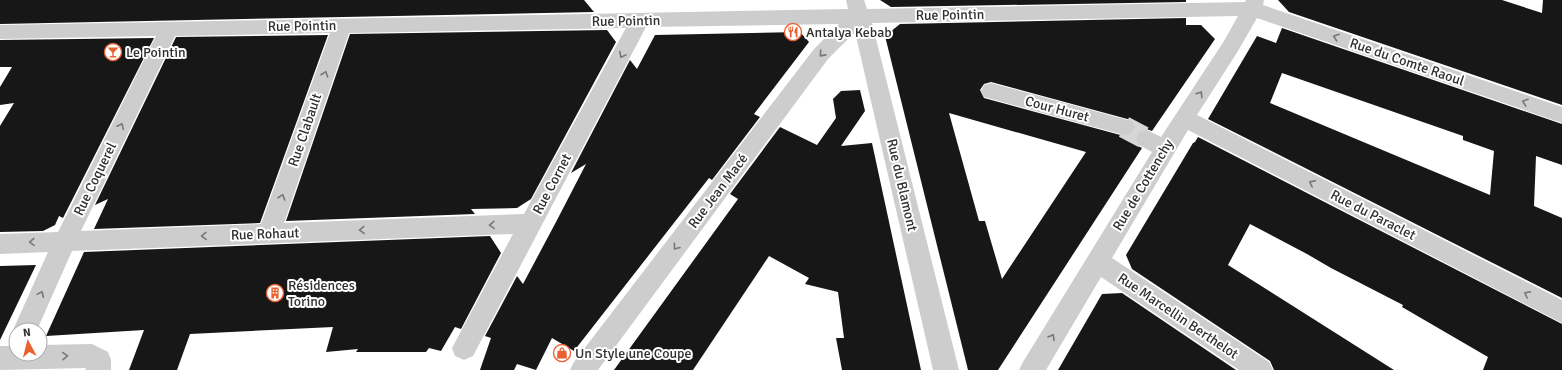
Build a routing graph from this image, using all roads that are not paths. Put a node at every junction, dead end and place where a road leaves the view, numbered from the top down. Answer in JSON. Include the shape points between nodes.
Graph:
{"nodes":[{"id":1,"x":1254,"y":5,"type":"edge"},
{"id":2,"x":857,"y":8,"type":"edge"},
{"id":3,"x":640,"y":20,"type":"junction"},
{"id":4,"x":342,"y":26,"type":"junction"},
{"id":5,"x":169,"y":29,"type":"junction"},
{"id":6,"x":0,"y":32,"type":"edge"},
{"id":7,"x":991,"y":91,"type":"dead end"},
{"id":8,"x":1562,"y":115,"type":"edge"},
{"id":9,"x":1184,"y":118,"type":"junction"},
{"id":10,"x":1124,"y":127,"type":"tunnel mouth"},
{"id":11,"x":531,"y":224,"type":"junction"},
{"id":12,"x":269,"y":233,"type":"junction"},
{"id":13,"x":65,"y":241,"type":"junction"},
{"id":14,"x":0,"y":244,"type":"edge"},
{"id":15,"x":1097,"y":261,"type":"junction"},
{"id":16,"x":1562,"y":312,"type":"edge"},
{"id":17,"x":29,"y":322,"type":"edge"},
{"id":18,"x":464,"y":348,"type":"dead end"},
{"id":19,"x":48,"y":358,"type":"edge"},
{"id":20,"x":98,"y":370,"type":"edge"},
{"id":21,"x":583,"y":370,"type":"edge"},
{"id":22,"x":946,"y":370,"type":"edge"},
{"id":23,"x":1032,"y":370,"type":"edge"},
{"id":24,"x":1260,"y":370,"type":"edge"}],
"edges":[{"from":1,"to":2,"type":"street","name":"Rue Pointin"},
{"from":8,"to":1,"type":"street","name":"Rue du Comte Raoul","one_way":true},
{"from":9,"to":1,"type":"street","name":"Rue de Cottenchy","one_way":true,"via":[[1231,46]]},
{"from":2,"to":3,"type":"street","name":"Rue Pointin"},
{"from":2,"to":21,"type":"street","name":"Rue Jean Macé","one_way":true},
{"from":2,"to":22,"type":"street","name":"Rue du Blamont","via":[[867,39]]},
{"from":3,"to":4,"type":"street","name":"Rue Pointin"},
{"from":3,"to":11,"type":"street","name":"Rue Cornet","one_way":true},
{"from":4,"to":5,"type":"street","name":"Rue Pointin"},
{"from":12,"to":4,"type":"street","name":"Rue Clabault","one_way":true},
{"from":5,"to":6,"type":"street","name":"Rue Pointin"},
{"from":13,"to":5,"type":"street","name":"Rue Coquerel","one_way":true},
{"from":7,"to":10,"type":"street","name":"Cour Huret"},
{"from":9,"to":15,"type":"street","name":"Rue de Cottenchy","via":[[1156,144]]},
{"from":16,"to":9,"type":"street","name":"Rue du Paraclet","one_way":true},
{"from":11,"to":12,"type":"street","name":"Rue Rohaut","one_way":true},
{"from":11,"to":18,"type":"street","name":"Rue Cornet"},
{"from":12,"to":13,"type":"street","name":"Rue Rohaut","one_way":true},
{"from":13,"to":14,"type":"street","name":"Rue Rohaut","one_way":true},
{"from":17,"to":13,"type":"street","name":"Rue Coquerel","one_way":true},
{"from":23,"to":15,"type":"street","name":"Rue de Cottenchy","one_way":true},
{"from":15,"to":24,"type":"street","name":"Rue Marcellin Berthelot"},
{"from":19,"to":20,"type":"street","one_way":true,"via":[[92,356],[99,360]]}]}
